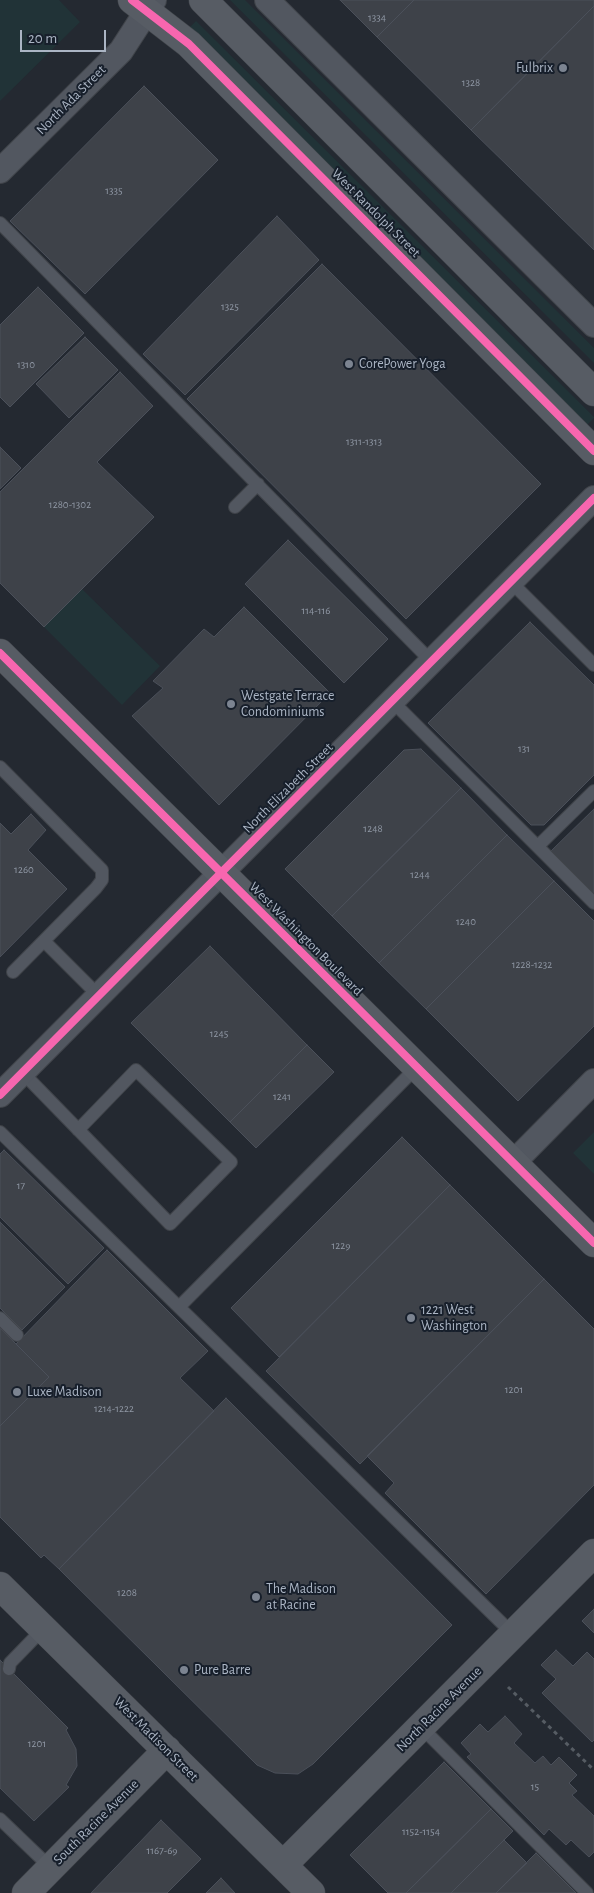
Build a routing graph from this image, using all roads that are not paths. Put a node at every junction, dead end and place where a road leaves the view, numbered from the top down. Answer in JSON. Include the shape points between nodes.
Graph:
{"nodes":[{"id":1,"x":203,"y":0,"type":"edge"},
{"id":2,"x":267,"y":0,"type":"edge"},
{"id":3,"x":144,"y":4,"type":"edge"},
{"id":4,"x":0,"y":171,"type":"edge"},
{"id":5,"x":0,"y":223,"type":"edge"},
{"id":6,"x":594,"y":325,"type":"edge"},
{"id":7,"x":594,"y":392,"type":"edge"},
{"id":8,"x":594,"y":451,"type":"edge"},
{"id":9,"x":258,"y":484,"type":"junction"},
{"id":10,"x":594,"y":498,"type":"edge"},
{"id":11,"x":235,"y":507,"type":"dead end"},
{"id":12,"x":511,"y":582,"type":"junction"},
{"id":13,"x":0,"y":653,"type":"edge"},
{"id":14,"x":432,"y":662,"type":"junction"},
{"id":15,"x":594,"y":665,"type":"edge"},
{"id":16,"x":392,"y":701,"type":"junction"},
{"id":17,"x":0,"y":766,"type":"edge"},
{"id":18,"x":594,"y":791,"type":"edge"},
{"id":19,"x":538,"y":846,"type":"junction"},
{"id":20,"x":221,"y":873,"type":"junction"},
{"id":21,"x":594,"y":902,"type":"edge"},
{"id":22,"x":44,"y":941,"type":"junction"},
{"id":23,"x":13,"y":972,"type":"dead end"},
{"id":24,"x":99,"y":996,"type":"junction"},
{"id":25,"x":417,"y":1067,"type":"junction"},
{"id":26,"x":22,"y":1072,"type":"junction"},
{"id":27,"x":594,"y":1081,"type":"edge"},
{"id":28,"x":0,"y":1095,"type":"edge"},
{"id":29,"x":78,"y":1130,"type":"junction"},
{"id":30,"x":0,"y":1132,"type":"edge"},
{"id":31,"x":513,"y":1163,"type":"junction"},
{"id":32,"x":594,"y":1243,"type":"edge"},
{"id":33,"x":179,"y":1307,"type":"junction"},
{"id":34,"x":0,"y":1318,"type":"edge"},
{"id":35,"x":17,"y":1335,"type":"dead end"},
{"id":36,"x":594,"y":1553,"type":"edge"},
{"id":37,"x":6,"y":1596,"type":"edge"},
{"id":38,"x":43,"y":1629,"type":"junction"},
{"id":39,"x":513,"y":1634,"type":"junction"},
{"id":40,"x":7,"y":1665,"type":"dead end"},
{"id":41,"x":420,"y":1727,"type":"junction"},
{"id":42,"x":167,"y":1750,"type":"junction"},
{"id":43,"x":0,"y":1819,"type":"edge"},
{"id":44,"x":283,"y":1865,"type":"junction"},
{"id":45,"x":51,"y":1868,"type":"junction"},
{"id":46,"x":26,"y":1893,"type":"edge"},
{"id":47,"x":311,"y":1893,"type":"edge"},
{"id":48,"x":587,"y":1893,"type":"edge"}],
"edges":[{"from":1,"to":7,"type":"street","name":"West Randolph Street"},
{"from":2,"to":6,"type":"street"},
{"from":3,"to":4,"type":"street","name":"North Ada Street","via":[[121,51]]},
{"from":3,"to":8,"type":"street","name":"West Randolph Street","via":[[196,51]]},
{"from":5,"to":9,"type":"lane"},
{"from":9,"to":11,"type":"lane"},
{"from":9,"to":14,"type":"lane"},
{"from":10,"to":12,"type":"street","name":"North Elizabeth Street"},
{"from":12,"to":14,"type":"street","name":"North Elizabeth Street"},
{"from":12,"to":15,"type":"lane"},
{"from":13,"to":20,"type":"street","name":"West Washington Boulevard"},
{"from":14,"to":16,"type":"street","name":"North Elizabeth Street"},
{"from":16,"to":19,"type":"lane"},
{"from":16,"to":20,"type":"street","name":"North Elizabeth Street"},
{"from":17,"to":22,"type":"lane","via":[[102,870],[102,880],[96,888]]},
{"from":18,"to":19,"type":"lane"},
{"from":19,"to":21,"type":"lane"},
{"from":20,"to":24,"type":"street","name":"North Elizabeth Street"},
{"from":20,"to":25,"type":"street","name":"West Washington Boulevard"},
{"from":22,"to":23,"type":"lane"},
{"from":22,"to":24,"type":"lane"},
{"from":24,"to":26,"type":"street","name":"North Elizabeth Street"},
{"from":25,"to":31,"type":"street","name":"West Washington Boulevard"},
{"from":25,"to":33,"type":"lane"},
{"from":26,"to":28,"type":"street","name":"North Elizabeth Street"},
{"from":26,"to":29,"type":"lane"},
{"from":27,"to":31,"type":"street"},
{"from":29,"to":29,"type":"lane","via":[[170,1224],[231,1162],[136,1070]]},
{"from":30,"to":33,"type":"lane"},
{"from":31,"to":32,"type":"street","name":"West Washington Boulevard"},
{"from":33,"to":39,"type":"lane"},
{"from":34,"to":35,"type":"lane"},
{"from":36,"to":39,"type":"street","name":"North Racine Avenue"},
{"from":37,"to":38,"type":"street","name":"West Madison Street"},
{"from":38,"to":40,"type":"lane"},
{"from":38,"to":42,"type":"street","name":"West Madison Street"},
{"from":39,"to":41,"type":"street","name":"North Racine Avenue"},
{"from":41,"to":44,"type":"street","name":"North Racine Avenue"},
{"from":41,"to":48,"type":"lane"},
{"from":42,"to":44,"type":"street","name":"West Madison Street"},
{"from":42,"to":45,"type":"street","name":"South Racine Avenue"},
{"from":43,"to":45,"type":"lane"},
{"from":44,"to":47,"type":"street","name":"West Madison Street"},
{"from":45,"to":46,"type":"street","name":"South Racine Avenue"}]}
